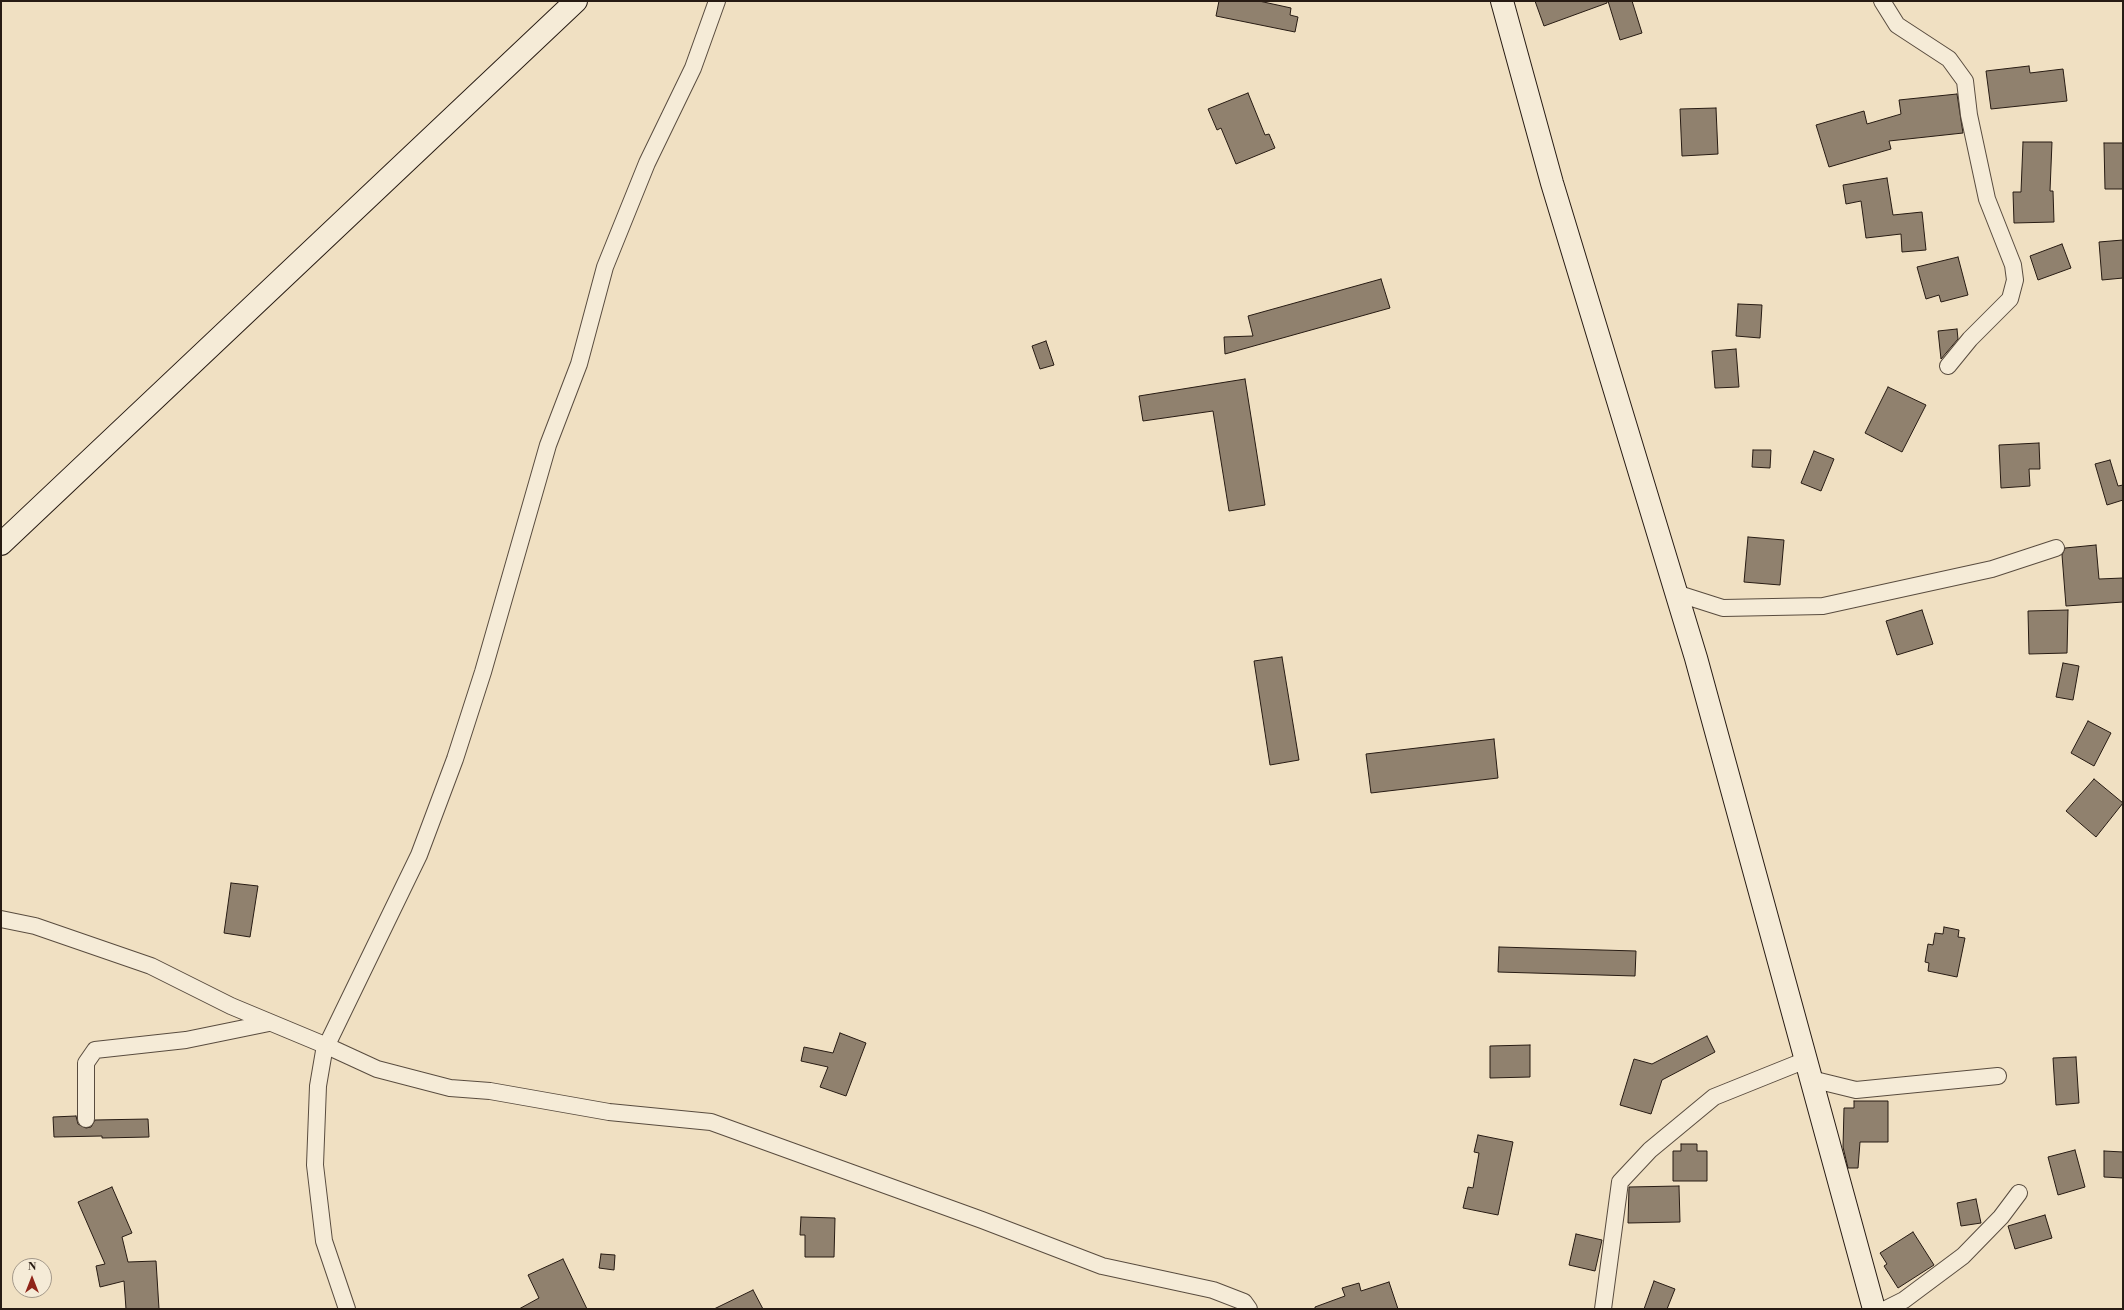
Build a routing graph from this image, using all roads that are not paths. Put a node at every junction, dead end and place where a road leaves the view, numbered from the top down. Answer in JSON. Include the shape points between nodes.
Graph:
{"nodes":[{"id":1,"x":576,"y":1,"type":"edge"},
{"id":2,"x":717,"y":1,"type":"edge"},
{"id":3,"x":1502,"y":1,"type":"edge"},
{"id":4,"x":1882,"y":1,"type":"edge"},
{"id":5,"x":1948,"y":366,"type":"dead end"},
{"id":6,"x":1,"y":544,"type":"edge"},
{"id":7,"x":2056,"y":548,"type":"dead end"},
{"id":8,"x":1676,"y":592,"type":"junction"},
{"id":9,"x":1,"y":919,"type":"edge"},
{"id":10,"x":269,"y":1023,"type":"junction"},
{"id":11,"x":326,"y":1046,"type":"junction"},
{"id":12,"x":1808,"y":1069,"type":"junction"},
{"id":13,"x":1998,"y":1076,"type":"dead end"},
{"id":14,"x":86,"y":1119,"type":"dead end"},
{"id":15,"x":2019,"y":1193,"type":"dead end"},
{"id":16,"x":347,"y":1309,"type":"edge"},
{"id":17,"x":1249,"y":1309,"type":"edge"},
{"id":18,"x":1603,"y":1309,"type":"edge"},
{"id":19,"x":1874,"y":1309,"type":"edge"},
{"id":20,"x":1886,"y":1309,"type":"edge"}],
"edges":[{"from":1,"to":6,"type":"street"},
{"from":2,"to":11,"type":"street","via":[[692,68],[646,163],[605,267],[579,364],[548,446],[476,694],[422,848]]},
{"from":3,"to":8,"type":"street","via":[[1552,183]]},
{"from":4,"to":5,"type":"street","via":[[1897,25],[1949,59],[1965,81],[1969,116],[1987,199],[2013,265],[2015,280],[2010,299],[1970,339]]},
{"from":7,"to":8,"type":"street","via":[[1992,569],[1823,606],[1723,608]]},
{"from":8,"to":12,"type":"street"},
{"from":9,"to":10,"type":"street","via":[[34,926],[151,966]]},
{"from":10,"to":11,"type":"street"},
{"from":10,"to":14,"type":"street","via":[[186,1040],[95,1050],[86,1063]]},
{"from":11,"to":16,"type":"street","via":[[318,1086],[315,1165],[324,1241]]},
{"from":11,"to":17,"type":"street","via":[[377,1069],[450,1088],[490,1091],[609,1112],[710,1122],[1102,1266],[1213,1290],[1244,1302]]},
{"from":12,"to":13,"type":"street","via":[[1856,1090]]},
{"from":12,"to":18,"type":"street","via":[[1714,1096],[1650,1150],[1620,1182]]},
{"from":12,"to":19,"type":"street"},
{"from":15,"to":20,"type":"street","via":[[2001,1217],[1962,1256],[1904,1300]]}]}
